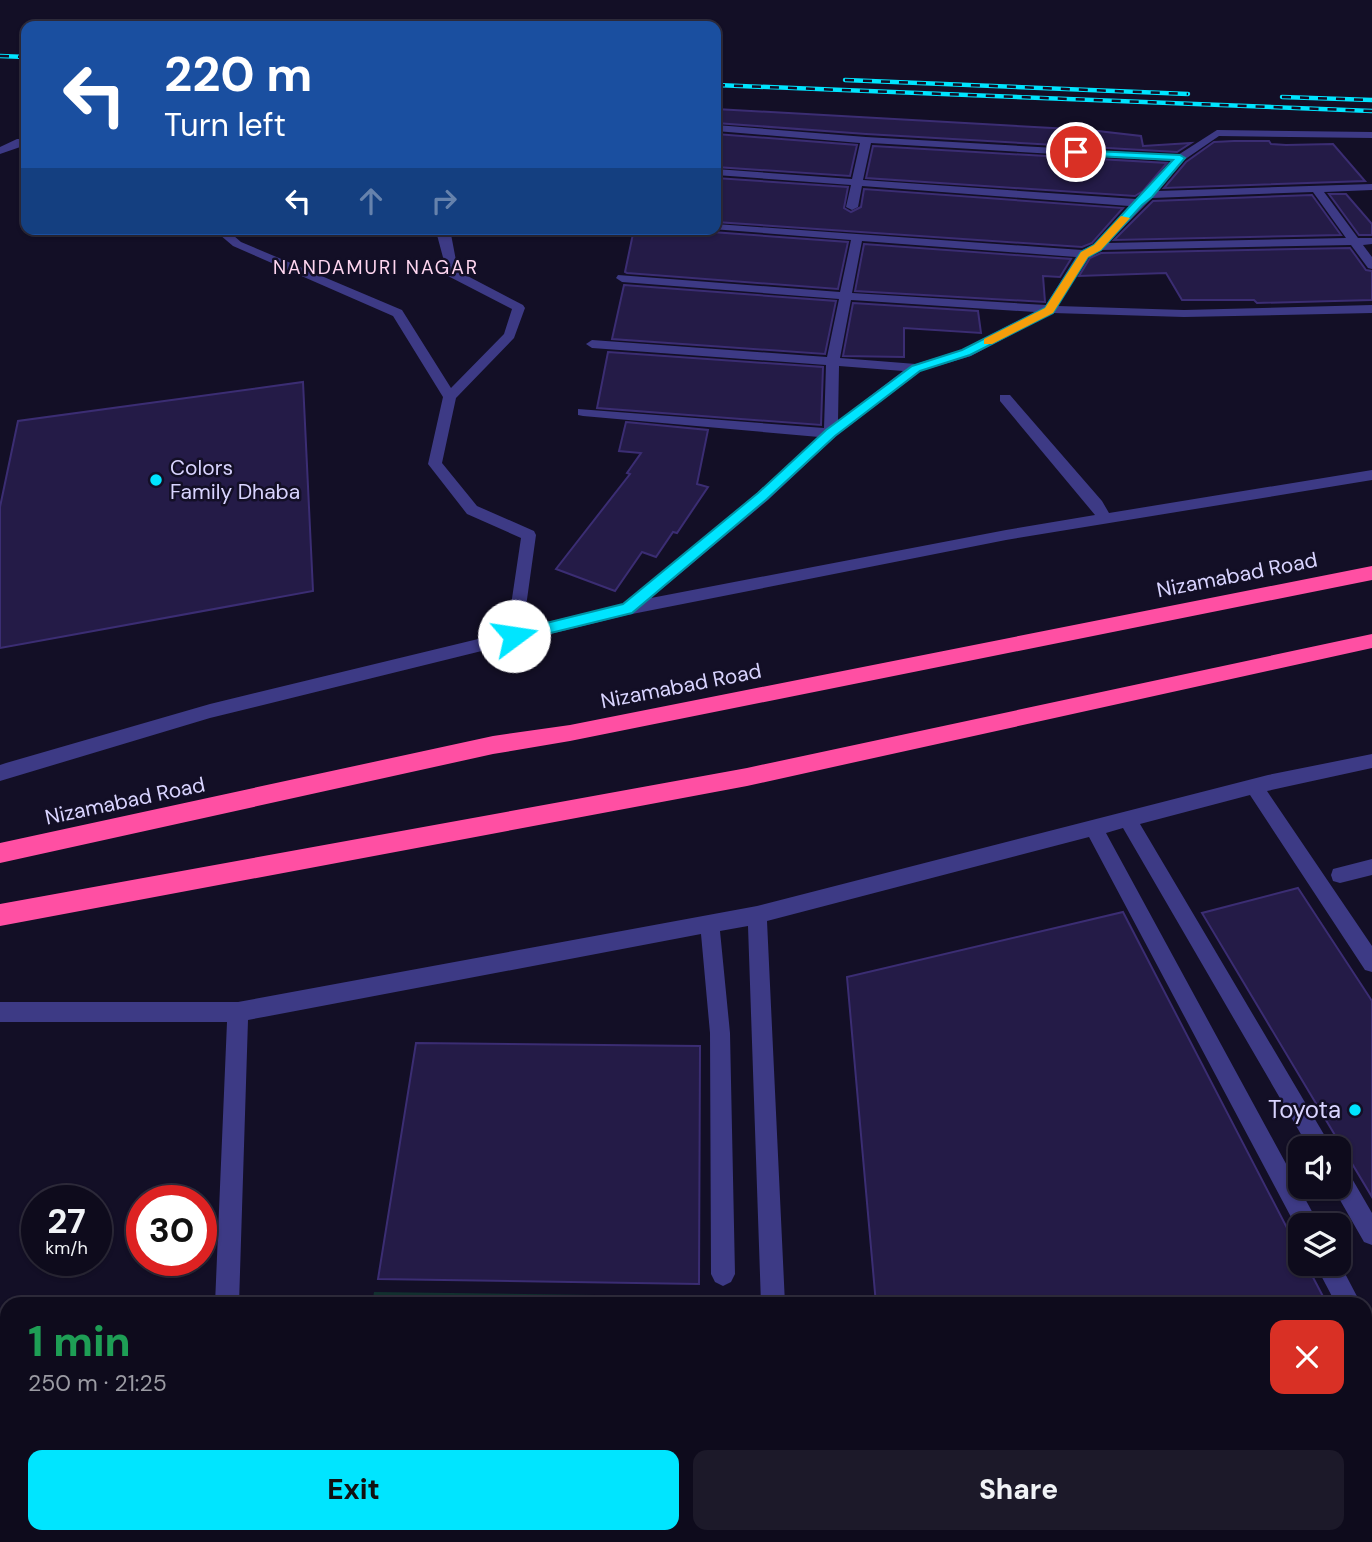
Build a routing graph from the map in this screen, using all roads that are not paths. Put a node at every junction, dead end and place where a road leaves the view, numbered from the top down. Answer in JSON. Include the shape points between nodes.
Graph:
{"nodes":[{"id":1,"x":721,"y":128,"type":"edge"},
{"id":2,"x":1372,"y":135,"type":"edge"},
{"id":3,"x":866,"y":140,"type":"junction"},
{"id":4,"x":21,"y":141,"type":"edge"},
{"id":5,"x":0,"y":151,"type":"edge"},
{"id":6,"x":1180,"y":158,"type":"junction"},
{"id":7,"x":721,"y":172,"type":"edge"},
{"id":8,"x":859,"y":183,"type":"junction"},
{"id":9,"x":1372,"y":187,"type":"edge"},
{"id":10,"x":1316,"y":189,"type":"junction"},
{"id":11,"x":1143,"y":199,"type":"junction"},
{"id":12,"x":852,"y":207,"type":"dead end"},
{"id":13,"x":721,"y":227,"type":"edge"},
{"id":14,"x":226,"y":235,"type":"edge"},
{"id":15,"x":443,"y":235,"type":"edge"},
{"id":16,"x":857,"y":238,"type":"junction"},
{"id":17,"x":1372,"y":240,"type":"edge"},
{"id":18,"x":1354,"y":241,"type":"junction"},
{"id":19,"x":1098,"y":247,"type":"junction"},
{"id":20,"x":1084,"y":254,"type":"junction"},
{"id":21,"x":1372,"y":265,"type":"edge"},
{"id":22,"x":622,"y":278,"type":"dead end"},
{"id":23,"x":844,"y":295,"type":"junction"},
{"id":24,"x":1372,"y":309,"type":"edge"},
{"id":25,"x":1049,"y":310,"type":"junction"},
{"id":26,"x":592,"y":344,"type":"dead end"},
{"id":27,"x":833,"y":361,"type":"junction"},
{"id":28,"x":916,"y":368,"type":"junction"},
{"id":29,"x":450,"y":397,"type":"junction"},
{"id":30,"x":1006,"y":398,"type":"dead end"},
{"id":31,"x":583,"y":412,"type":"dead end"},
{"id":32,"x":831,"y":433,"type":"junction"},
{"id":33,"x":1372,"y":475,"type":"edge"},
{"id":34,"x":1105,"y":519,"type":"junction"},
{"id":35,"x":1372,"y":573,"type":"edge"},
{"id":36,"x":627,"y":609,"type":"junction"},
{"id":37,"x":514,"y":636,"type":"junction"},
{"id":38,"x":1372,"y":641,"type":"edge"},
{"id":39,"x":1372,"y":761,"type":"edge"},
{"id":40,"x":0,"y":774,"type":"edge"},
{"id":41,"x":1254,"y":787,"type":"junction"},
{"id":42,"x":1127,"y":819,"type":"junction"},
{"id":43,"x":1094,"y":828,"type":"junction"},
{"id":44,"x":0,"y":853,"type":"edge"},
{"id":45,"x":1372,"y":867,"type":"edge"},
{"id":46,"x":1340,"y":874,"type":"dead end"},
{"id":47,"x":0,"y":915,"type":"edge"},
{"id":48,"x":757,"y":915,"type":"junction"},
{"id":49,"x":710,"y":923,"type":"junction"},
{"id":50,"x":1372,"y":963,"type":"edge"},
{"id":51,"x":0,"y":1012,"type":"edge"},
{"id":52,"x":238,"y":1012,"type":"junction"},
{"id":53,"x":1314,"y":1136,"type":"edge"},
{"id":54,"x":1351,"y":1198,"type":"edge"},
{"id":55,"x":1301,"y":1213,"type":"edge"},
{"id":56,"x":1372,"y":1234,"type":"edge"},
{"id":57,"x":723,"y":1274,"type":"dead end"},
{"id":58,"x":1334,"y":1276,"type":"edge"},
{"id":59,"x":227,"y":1297,"type":"edge"},
{"id":60,"x":773,"y":1297,"type":"edge"},
{"id":61,"x":1345,"y":1297,"type":"edge"}],
"edges":[{"from":1,"to":3,"type":"street"},
{"from":2,"to":6,"type":"street","via":[[1217,134]]},
{"from":3,"to":6,"type":"street"},
{"from":3,"to":8,"type":"street"},
{"from":4,"to":5,"type":"street"},
{"from":6,"to":11,"type":"street"},
{"from":7,"to":8,"type":"street"},
{"from":8,"to":11,"type":"street"},
{"from":8,"to":12,"type":"street"},
{"from":9,"to":10,"type":"street"},
{"from":10,"to":11,"type":"street"},
{"from":10,"to":18,"type":"street"},
{"from":11,"to":19,"type":"street"},
{"from":13,"to":16,"type":"street"},
{"from":14,"to":29,"type":"street","via":[[237,244],[398,313]]},
{"from":15,"to":29,"type":"street","via":[[452,273],[519,308],[510,335]]},
{"from":16,"to":20,"type":"street"},
{"from":16,"to":23,"type":"street"},
{"from":17,"to":18,"type":"street"},
{"from":18,"to":19,"type":"street"},
{"from":18,"to":21,"type":"street"},
{"from":19,"to":20,"type":"street"},
{"from":20,"to":25,"type":"street"},
{"from":22,"to":23,"type":"street"},
{"from":23,"to":25,"type":"street"},
{"from":23,"to":27,"type":"street"},
{"from":24,"to":25,"type":"street","via":[[1301,313]]},
{"from":25,"to":28,"type":"street","via":[[966,352]]},
{"from":26,"to":27,"type":"street"},
{"from":27,"to":28,"type":"street"},
{"from":27,"to":32,"type":"street"},
{"from":28,"to":32,"type":"street"},
{"from":29,"to":37,"type":"street","via":[[435,464],[472,510],[529,536]]},
{"from":30,"to":34,"type":"street"},
{"from":31,"to":32,"type":"street"},
{"from":32,"to":36,"type":"street"},
{"from":33,"to":34,"type":"street"},
{"from":34,"to":36,"type":"street"},
{"from":35,"to":44,"type":"highway","name":"Nizamabad Road","via":[[493,745]]},
{"from":36,"to":37,"type":"street"},
{"from":37,"to":40,"type":"street","via":[[210,711]]},
{"from":38,"to":47,"type":"highway","via":[[747,777]]},
{"from":39,"to":41,"type":"street"},
{"from":41,"to":42,"type":"street"},
{"from":41,"to":50,"type":"street"},
{"from":42,"to":43,"type":"street"},
{"from":42,"to":53,"type":"street"},
{"from":43,"to":48,"type":"street"},
{"from":43,"to":55,"type":"street"},
{"from":45,"to":46,"type":"street"},
{"from":48,"to":49,"type":"street"},
{"from":48,"to":60,"type":"street"},
{"from":49,"to":52,"type":"street"},
{"from":49,"to":57,"type":"street","via":[[720,1033]]},
{"from":51,"to":52,"type":"street"},
{"from":52,"to":59,"type":"street"},
{"from":54,"to":56,"type":"street"},
{"from":58,"to":61,"type":"street"}]}
